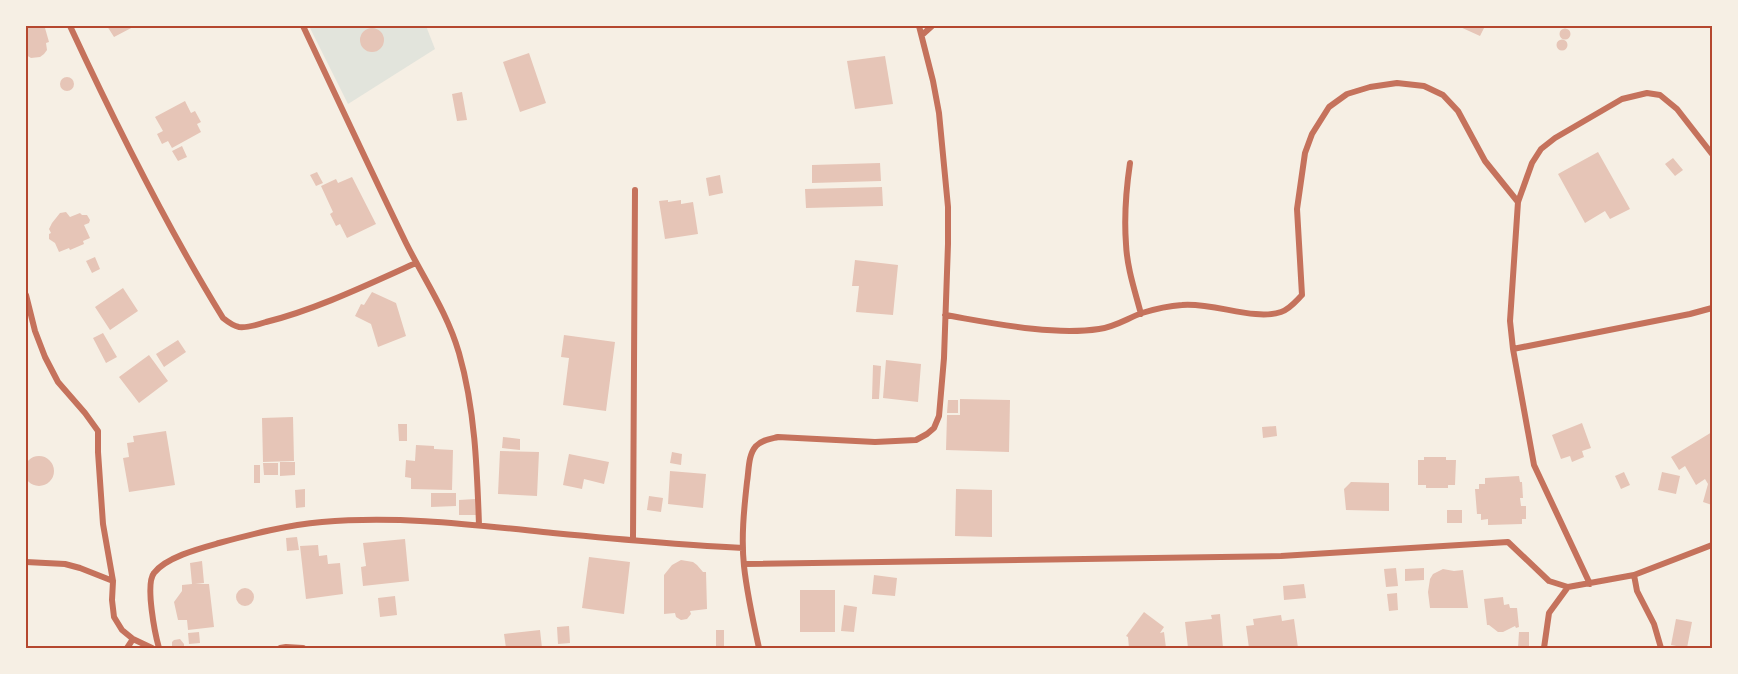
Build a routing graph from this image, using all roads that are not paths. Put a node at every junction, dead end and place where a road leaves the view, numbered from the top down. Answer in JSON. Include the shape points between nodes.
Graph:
{"nodes":[{"id":1,"x":70,"y":26,"type":"edge"},
{"id":2,"x":303,"y":26,"type":"edge"},
{"id":3,"x":919,"y":26,"type":"edge"},
{"id":4,"x":932,"y":26,"type":"edge"},
{"id":5,"x":922,"y":34,"type":"junction"},
{"id":6,"x":1713,"y":154,"type":"edge"},
{"id":7,"x":1130,"y":163,"type":"dead end"},
{"id":8,"x":635,"y":190,"type":"dead end"},
{"id":9,"x":1518,"y":202,"type":"junction"},
{"id":10,"x":416,"y":263,"type":"junction"},
{"id":11,"x":26,"y":296,"type":"edge"},
{"id":12,"x":1713,"y":308,"type":"edge"},
{"id":13,"x":1141,"y":314,"type":"junction"},
{"id":14,"x":945,"y":315,"type":"junction"},
{"id":15,"x":1514,"y":349,"type":"junction"},
{"id":16,"x":479,"y":525,"type":"junction"},
{"id":17,"x":633,"y":540,"type":"junction"},
{"id":18,"x":1713,"y":545,"type":"edge"},
{"id":19,"x":743,"y":548,"type":"junction"},
{"id":20,"x":26,"y":562,"type":"edge"},
{"id":21,"x":744,"y":564,"type":"junction"},
{"id":22,"x":1634,"y":575,"type":"junction"},
{"id":23,"x":113,"y":581,"type":"junction"},
{"id":24,"x":1590,"y":584,"type":"junction"},
{"id":25,"x":1568,"y":587,"type":"junction"},
{"id":26,"x":133,"y":639,"type":"junction"},
{"id":27,"x":127,"y":648,"type":"edge"},
{"id":28,"x":152,"y":648,"type":"edge"},
{"id":29,"x":159,"y":648,"type":"edge"},
{"id":30,"x":280,"y":648,"type":"edge"},
{"id":31,"x":303,"y":648,"type":"edge"},
{"id":32,"x":759,"y":648,"type":"edge"},
{"id":33,"x":1545,"y":648,"type":"edge"},
{"id":34,"x":1661,"y":648,"type":"edge"}],
"edges":[{"from":1,"to":10,"type":"street","via":[[170,229],[223,318],[231,324],[247,327],[281,319]]},
{"from":2,"to":10,"type":"street"},
{"from":3,"to":5,"type":"street"},
{"from":4,"to":5,"type":"street"},
{"from":5,"to":14,"type":"street","via":[[939,113],[946,179]]},
{"from":6,"to":9,"type":"street","via":[[1677,109],[1660,95],[1647,93],[1622,99],[1541,149]]},
{"from":7,"to":13,"type":"street","via":[[1126,244]]},
{"from":8,"to":17,"type":"street"},
{"from":9,"to":13,"type":"street","via":[[1485,161],[1458,111],[1443,95],[1424,86],[1397,83],[1370,87],[1347,94],[1329,108],[1305,153],[1297,209],[1302,295],[1293,305],[1283,312],[1266,315],[1185,304]]},
{"from":9,"to":15,"type":"street","via":[[1510,321]]},
{"from":10,"to":16,"type":"street","via":[[441,306],[460,355],[475,444]]},
{"from":11,"to":23,"type":"street","via":[[35,331],[58,382],[98,431],[104,524]]},
{"from":12,"to":15,"type":"street"},
{"from":13,"to":14,"type":"street","via":[[1100,329],[1068,330],[1013,327]]},
{"from":14,"to":19,"type":"street","via":[[939,416],[934,428],[916,440],[906,441],[778,437],[757,445],[750,460]]},
{"from":15,"to":24,"type":"street","via":[[1534,465]]},
{"from":16,"to":17,"type":"street"},
{"from":16,"to":29,"type":"street","via":[[408,520],[320,522],[257,533],[180,556],[161,566],[152,577],[151,607]]},
{"from":17,"to":19,"type":"street"},
{"from":18,"to":22,"type":"street"},
{"from":19,"to":21,"type":"street"},
{"from":20,"to":23,"type":"street","via":[[80,567]]},
{"from":21,"to":25,"type":"street","via":[[1281,556],[1508,543],[1549,581]]},
{"from":21,"to":32,"type":"street"},
{"from":22,"to":24,"type":"street"},
{"from":22,"to":34,"type":"street"},
{"from":23,"to":26,"type":"street","via":[[114,617]]},
{"from":24,"to":25,"type":"street"},
{"from":25,"to":33,"type":"street","via":[[1549,613]]},
{"from":26,"to":27,"type":"street"},
{"from":26,"to":28,"type":"street"},
{"from":30,"to":31,"type":"street"}]}
